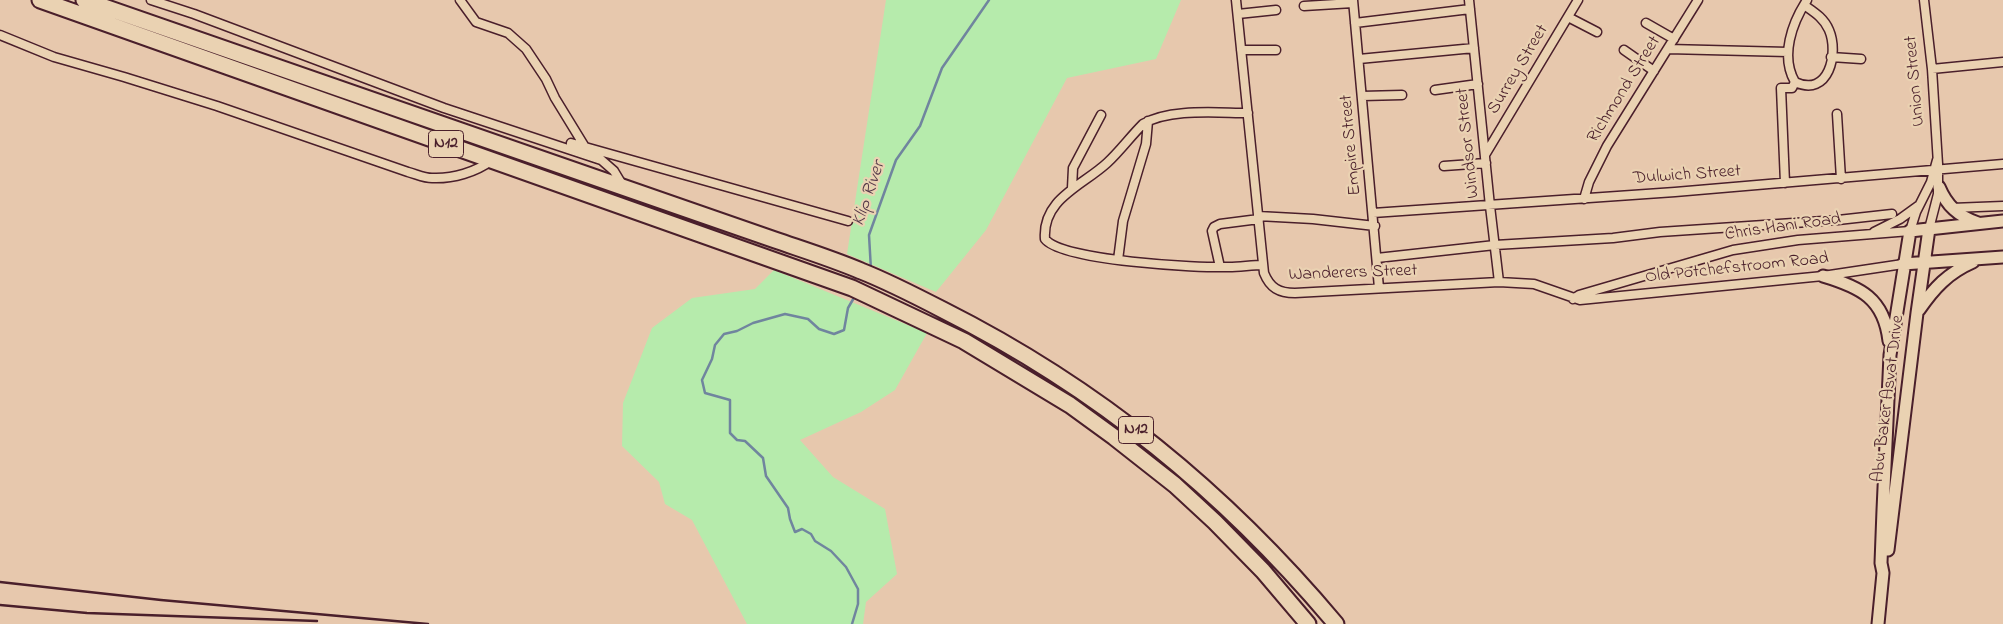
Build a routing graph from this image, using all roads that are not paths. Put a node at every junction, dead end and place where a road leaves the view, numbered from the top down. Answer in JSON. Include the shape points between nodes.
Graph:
{"nodes":[{"id":1,"x":40,"y":0,"type":"edge"},
{"id":2,"x":84,"y":0,"type":"edge"},
{"id":3,"x":151,"y":0,"type":"edge"},
{"id":4,"x":460,"y":0,"type":"edge"},
{"id":5,"x":1236,"y":0,"type":"edge"},
{"id":6,"x":1469,"y":0,"type":"edge"},
{"id":7,"x":1578,"y":0,"type":"edge"},
{"id":8,"x":1698,"y":0,"type":"edge"},
{"id":9,"x":1924,"y":0,"type":"edge"},
{"id":10,"x":1353,"y":1,"type":"edge"},
{"id":11,"x":1806,"y":2,"type":"edge"},
{"id":12,"x":1304,"y":6,"type":"dead end"},
{"id":13,"x":1470,"y":9,"type":"junction"},
{"id":14,"x":1276,"y":10,"type":"dead end"},
{"id":15,"x":1238,"y":14,"type":"junction"},
{"id":16,"x":1568,"y":17,"type":"junction"},
{"id":17,"x":1355,"y":23,"type":"junction"},
{"id":18,"x":1646,"y":24,"type":"dead end"},
{"id":19,"x":1596,"y":32,"type":"dead end"},
{"id":20,"x":0,"y":34,"type":"edge"},
{"id":21,"x":1674,"y":39,"type":"junction"},
{"id":22,"x":1474,"y":48,"type":"junction"},
{"id":23,"x":1668,"y":49,"type":"junction"},
{"id":24,"x":1242,"y":50,"type":"junction"},
{"id":25,"x":1276,"y":50,"type":"dead end"},
{"id":26,"x":1624,"y":50,"type":"dead end"},
{"id":27,"x":1788,"y":52,"type":"junction"},
{"id":28,"x":1831,"y":57,"type":"junction"},
{"id":29,"x":1359,"y":59,"type":"junction"},
{"id":30,"x":1861,"y":59,"type":"dead end"},
{"id":31,"x":2003,"y":62,"type":"edge"},
{"id":32,"x":1932,"y":68,"type":"junction"},
{"id":33,"x":1654,"y":71,"type":"junction"},
{"id":34,"x":1795,"y":82,"type":"junction"},
{"id":35,"x":1478,"y":84,"type":"junction"},
{"id":36,"x":1435,"y":90,"type":"dead end"},
{"id":37,"x":1402,"y":95,"type":"dead end"},
{"id":38,"x":1362,"y":96,"type":"junction"},
{"id":39,"x":1248,"y":113,"type":"junction"},
{"id":40,"x":1837,"y":114,"type":"dead end"},
{"id":41,"x":1101,"y":115,"type":"dead end"},
{"id":42,"x":1148,"y":121,"type":"junction"},
{"id":43,"x":571,"y":143,"type":"dead end"},
{"id":44,"x":585,"y":146,"type":"junction"},
{"id":45,"x":1485,"y":159,"type":"junction"},
{"id":46,"x":492,"y":160,"type":"junction"},
{"id":47,"x":601,"y":160,"type":"junction"},
{"id":48,"x":2003,"y":164,"type":"edge"},
{"id":49,"x":1444,"y":166,"type":"dead end"},
{"id":50,"x":1936,"y":171,"type":"junction"},
{"id":51,"x":1841,"y":179,"type":"junction"},
{"id":52,"x":1785,"y":183,"type":"junction"},
{"id":53,"x":1938,"y":187,"type":"junction"},
{"id":54,"x":624,"y":188,"type":"junction"},
{"id":55,"x":1072,"y":188,"type":"junction"},
{"id":56,"x":1584,"y":199,"type":"junction"},
{"id":57,"x":1490,"y":206,"type":"junction"},
{"id":58,"x":1919,"y":206,"type":"junction"},
{"id":59,"x":2003,"y":206,"type":"edge"},
{"id":60,"x":1950,"y":208,"type":"junction"},
{"id":61,"x":1373,"y":213,"type":"junction"},
{"id":62,"x":1892,"y":214,"type":"dead end"},
{"id":63,"x":1258,"y":217,"type":"junction"},
{"id":64,"x":848,"y":221,"type":"dead end"},
{"id":65,"x":2003,"y":221,"type":"edge"},
{"id":66,"x":1978,"y":224,"type":"junction"},
{"id":67,"x":1375,"y":226,"type":"junction"},
{"id":68,"x":1929,"y":229,"type":"junction"},
{"id":69,"x":1910,"y":231,"type":"junction"},
{"id":70,"x":1870,"y":234,"type":"junction"},
{"id":71,"x":1495,"y":246,"type":"junction"},
{"id":72,"x":2003,"y":257,"type":"edge"},
{"id":73,"x":1377,"y":258,"type":"junction"},
{"id":74,"x":1979,"y":259,"type":"junction"},
{"id":75,"x":1118,"y":260,"type":"junction"},
{"id":76,"x":1924,"y":262,"type":"junction"},
{"id":77,"x":1263,"y":264,"type":"junction"},
{"id":78,"x":1904,"y":264,"type":"junction"},
{"id":79,"x":1220,"y":267,"type":"junction"},
{"id":80,"x":1823,"y":276,"type":"junction"},
{"id":81,"x":1499,"y":282,"type":"junction"},
{"id":82,"x":1379,"y":288,"type":"junction"},
{"id":83,"x":1573,"y":299,"type":"junction"},
{"id":84,"x":1917,"y":313,"type":"junction"},
{"id":85,"x":1890,"y":355,"type":"junction"},
{"id":86,"x":1883,"y":573,"type":"junction"},
{"id":87,"x":1308,"y":624,"type":"edge"},
{"id":88,"x":1336,"y":624,"type":"edge"},
{"id":89,"x":1878,"y":624,"type":"edge"}],
"edges":[{"from":1,"to":46,"type":"highway","number":"N12"},
{"from":2,"to":54,"type":"highway","number":"N12"},
{"from":3,"to":47,"type":"street","via":[[444,108]]},
{"from":4,"to":44,"type":"street","via":[[476,22],[508,34],[526,49]]},
{"from":5,"to":15,"type":"street","name":"Wanderers Street"},
{"from":6,"to":13,"type":"street","name":"Windsor Street"},
{"from":7,"to":16,"type":"street","name":"Surrey Street"},
{"from":8,"to":21,"type":"street","name":"Richmond Street"},
{"from":9,"to":32,"type":"street","name":"Union Street"},
{"from":10,"to":12,"type":"street"},
{"from":10,"to":17,"type":"street","name":"Empire Street"},
{"from":11,"to":27,"type":"street","via":[[1793,28]]},
{"from":11,"to":28,"type":"street","via":[[1830,31]]},
{"from":13,"to":17,"type":"street"},
{"from":13,"to":22,"type":"street","name":"Windsor Street"},
{"from":14,"to":15,"type":"street"},
{"from":15,"to":24,"type":"street","name":"Wanderers Street"},
{"from":16,"to":19,"type":"street"},
{"from":16,"to":45,"type":"street","name":"Surrey Street"},
{"from":17,"to":29,"type":"street","name":"Empire Street"},
{"from":18,"to":21,"type":"street"},
{"from":20,"to":46,"type":"street","via":[[54,58],[217,106],[423,176],[448,177],[480,169]]},
{"from":21,"to":23,"type":"street","name":"Richmond Street"},
{"from":22,"to":29,"type":"street"},
{"from":22,"to":35,"type":"street","name":"Windsor Street"},
{"from":23,"to":27,"type":"street"},
{"from":23,"to":33,"type":"street","name":"Richmond Street"},
{"from":24,"to":25,"type":"street"},
{"from":24,"to":39,"type":"street","name":"Wanderers Street"},
{"from":26,"to":33,"type":"street"},
{"from":27,"to":34,"type":"street"},
{"from":28,"to":30,"type":"street"},
{"from":28,"to":34,"type":"street","via":[[1823,82],[1814,86]]},
{"from":29,"to":38,"type":"street","name":"Empire Street"},
{"from":31,"to":32,"type":"street"},
{"from":32,"to":50,"type":"street","name":"Union Street"},
{"from":33,"to":56,"type":"street","name":"Richmond Street","via":[[1600,159]]},
{"from":34,"to":52,"type":"street","via":[[1792,88],[1781,88]]},
{"from":35,"to":36,"type":"street"},
{"from":35,"to":45,"type":"street","name":"Windsor Street"},
{"from":37,"to":38,"type":"street"},
{"from":38,"to":61,"type":"street","name":"Empire Street"},
{"from":39,"to":42,"type":"street","via":[[1188,114]]},
{"from":39,"to":63,"type":"street","name":"Wanderers Street"},
{"from":40,"to":51,"type":"street"},
{"from":41,"to":55,"type":"street","via":[[1073,168]]},
{"from":42,"to":55,"type":"street","via":[[1103,167]]},
{"from":42,"to":75,"type":"street","via":[[1142,162],[1123,221]]},
{"from":43,"to":44,"type":"street"},
{"from":44,"to":47,"type":"street"},
{"from":44,"to":64,"type":"street"},
{"from":45,"to":49,"type":"street"},
{"from":45,"to":57,"type":"street","name":"Windsor Street"},
{"from":46,"to":87,"type":"highway","number":"N12","via":[[852,288],[964,341],[1070,405],[1175,485],[1262,571]]},
{"from":47,"to":54,"type":"street","via":[[614,171]]},
{"from":48,"to":50,"type":"street","name":"Dulwich Street"},
{"from":50,"to":51,"type":"street","name":"Dulwich Street"},
{"from":50,"to":53,"type":"street","name":"Union Street"},
{"from":50,"to":58,"type":"street"},
{"from":51,"to":52,"type":"street","name":"Dulwich Street"},
{"from":52,"to":56,"type":"street","name":"Dulwich Street"},
{"from":53,"to":60,"type":"main road"},
{"from":53,"to":68,"type":"street","name":"Union Street"},
{"from":54,"to":88,"type":"highway","number":"N12","via":[[860,270],[976,326],[1036,361],[1128,424],[1180,466],[1293,574]]},
{"from":55,"to":75,"type":"street","via":[[1051,211],[1045,224],[1045,239],[1056,248]]},
{"from":56,"to":57,"type":"street","name":"Dulwich Street"},
{"from":57,"to":61,"type":"street","name":"Dulwich Street"},
{"from":57,"to":71,"type":"street","name":"Windsor Street"},
{"from":58,"to":69,"type":"street"},
{"from":58,"to":70,"type":"street"},
{"from":59,"to":60,"type":"street"},
{"from":60,"to":66,"type":"main road"},
{"from":61,"to":67,"type":"street","name":"Empire Street"},
{"from":62,"to":71,"type":"street"},
{"from":63,"to":67,"type":"street","via":[[1313,218]]},
{"from":63,"to":77,"type":"street","name":"Wanderers Street"},
{"from":63,"to":79,"type":"street","via":[[1214,227],[1212,231]]},
{"from":65,"to":66,"type":"main road","name":"Chris Hani Road"},
{"from":66,"to":68,"type":"main road","name":"Chris Hani Road"},
{"from":67,"to":73,"type":"street","name":"Empire Street"},
{"from":68,"to":69,"type":"main road","name":"Chris Hani Road"},
{"from":68,"to":76,"type":"main road","name":"Abu Baker Asvat Drive"},
{"from":69,"to":70,"type":"street","name":"Chris Hani Road"},
{"from":69,"to":78,"type":"main road","name":"Abu Baker Asvat Drive"},
{"from":70,"to":83,"type":"street","name":"Chris Hani Road","via":[[1733,250]]},
{"from":71,"to":73,"type":"street"},
{"from":71,"to":81,"type":"street","name":"Windsor Street"},
{"from":72,"to":74,"type":"main road"},
{"from":73,"to":82,"type":"street","name":"Empire Street"},
{"from":74,"to":76,"type":"main road"},
{"from":74,"to":84,"type":"main road","via":[[1947,276]]},
{"from":75,"to":79,"type":"street"},
{"from":76,"to":78,"type":"main road"},
{"from":76,"to":84,"type":"main road","name":"Abu Baker Asvat Drive"},
{"from":77,"to":79,"type":"street"},
{"from":77,"to":82,"type":"street","name":"Wanderers Street","via":[[1270,284],[1280,292]]},
{"from":78,"to":80,"type":"street","name":"Old Potchefstroom Road"},
{"from":78,"to":85,"type":"main road","name":"Abu Baker Asvat Drive"},
{"from":80,"to":83,"type":"street","name":"Old Potchefstroom Road"},
{"from":80,"to":85,"type":"main road","via":[[1852,285],[1873,300],[1884,321]]},
{"from":81,"to":82,"type":"street","name":"Wanderers Street"},
{"from":81,"to":83,"type":"street","name":"Wanderers Street","via":[[1534,284]]},
{"from":84,"to":86,"type":"main road","name":"Abu Baker Asvat Drive","via":[[1887,564]]},
{"from":85,"to":86,"type":"main road","name":"Abu Baker Asvat Drive"},
{"from":86,"to":89,"type":"main road","name":"Abu Baker Asvat Drive"}]}
